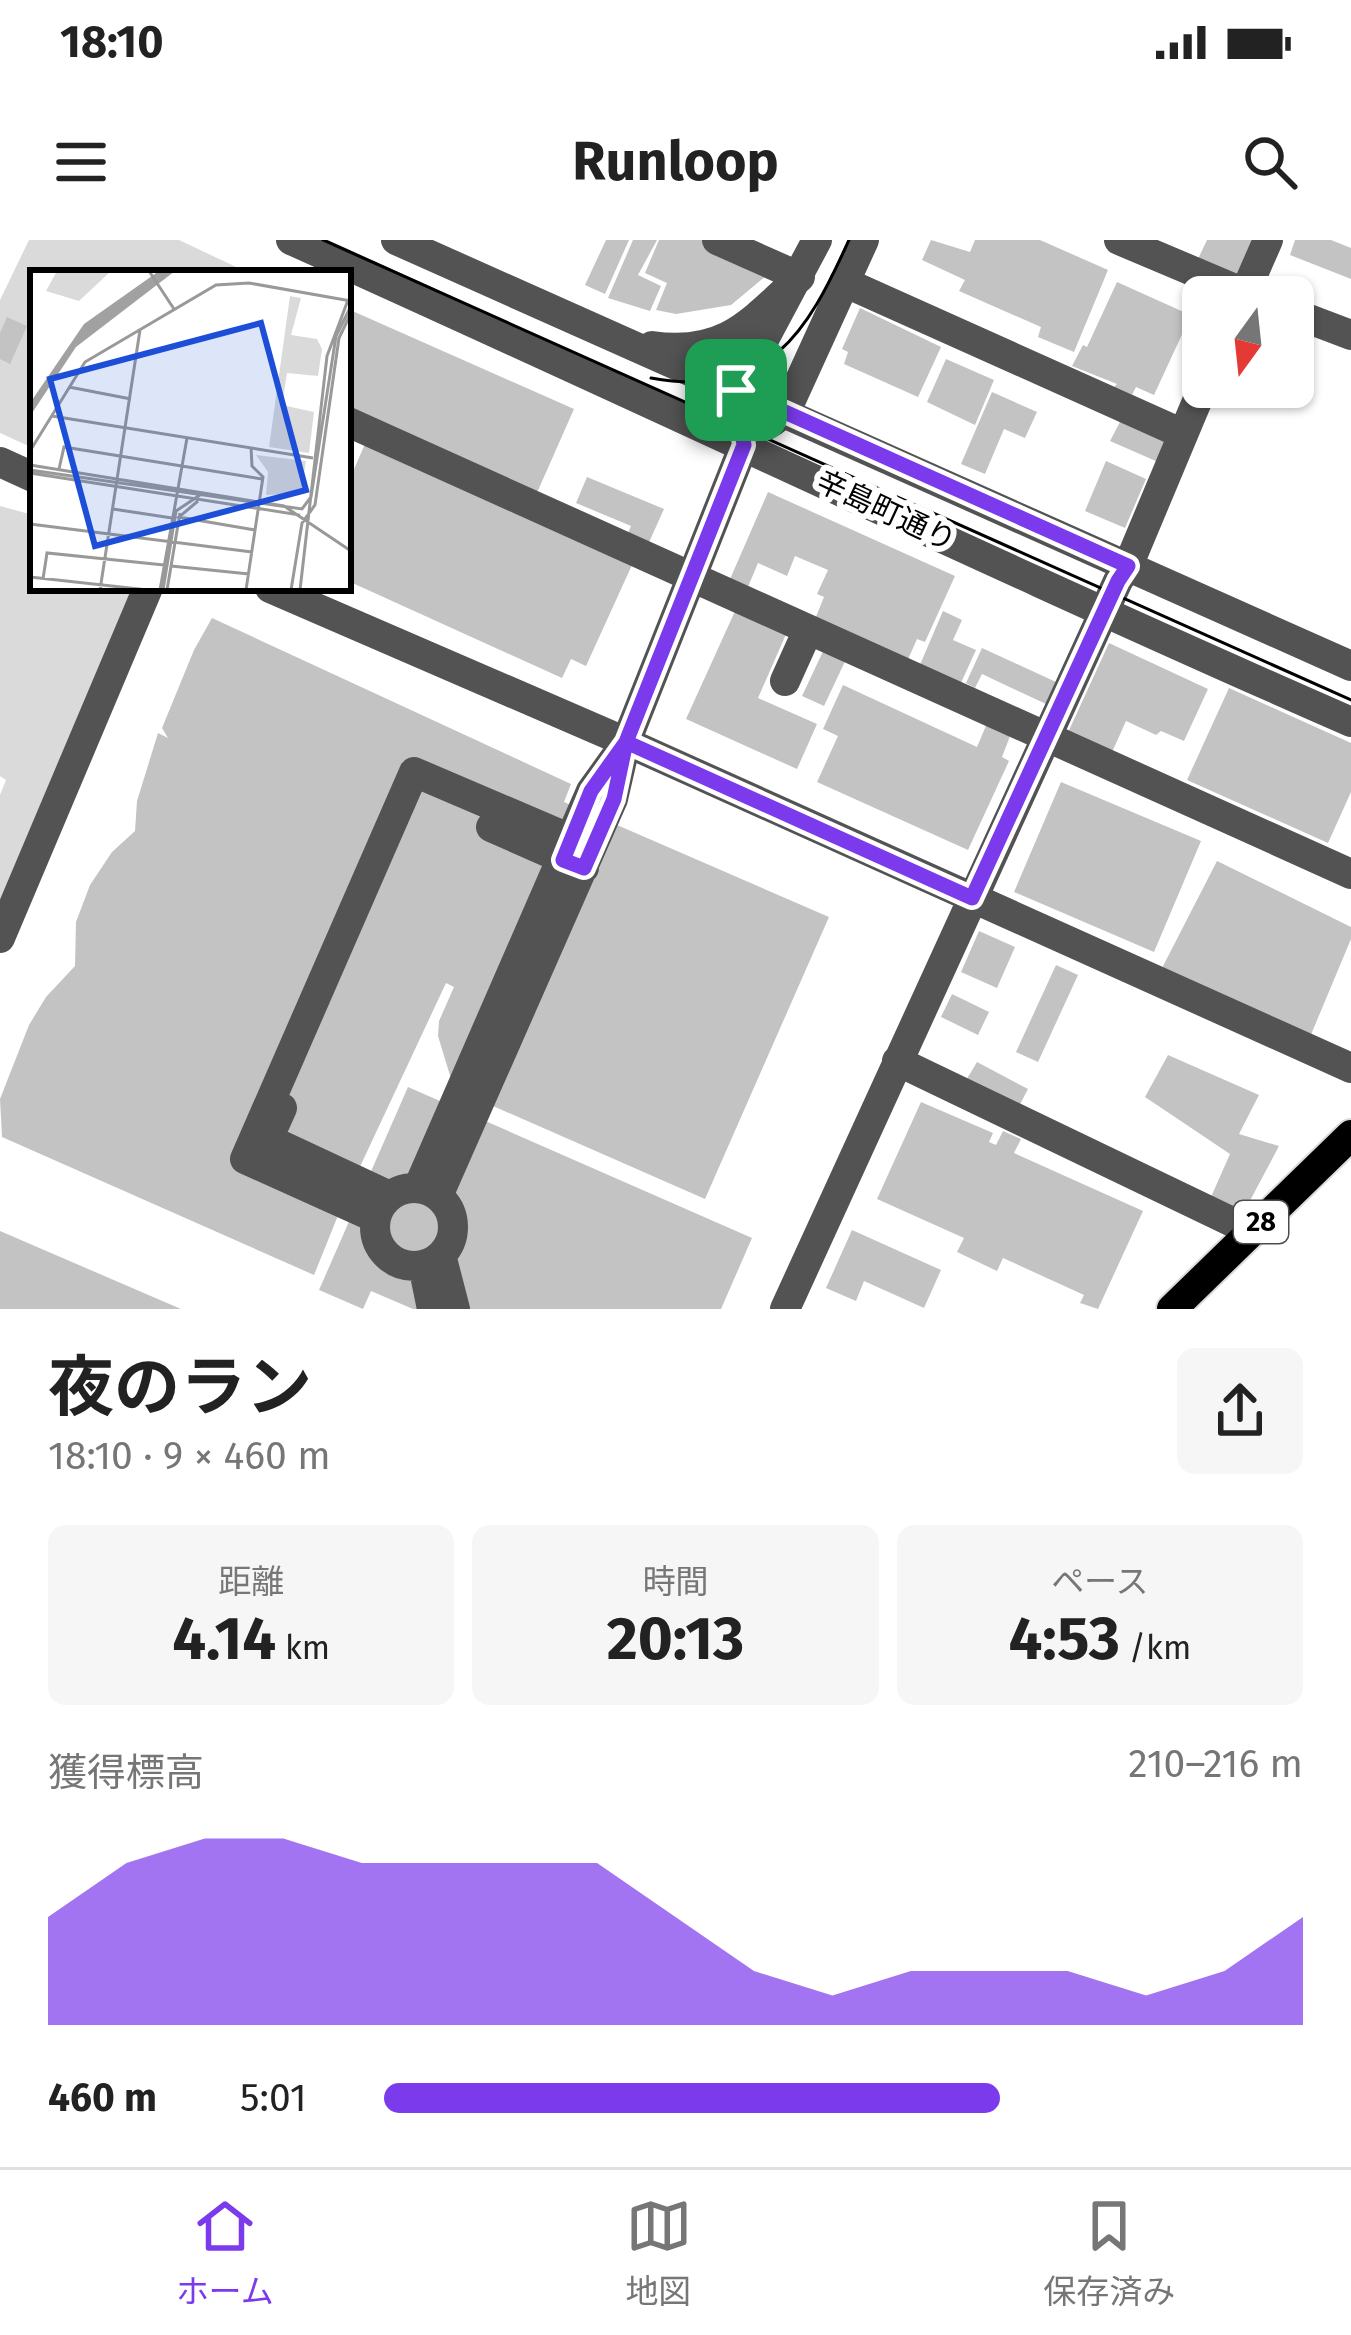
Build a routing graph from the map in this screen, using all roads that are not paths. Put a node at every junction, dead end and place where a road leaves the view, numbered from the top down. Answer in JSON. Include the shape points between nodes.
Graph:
{"nodes":[{"id":1,"x":397,"y":240,"type":"edge"},
{"id":2,"x":717,"y":240,"type":"edge"},
{"id":3,"x":818,"y":240,"type":"edge"},
{"id":4,"x":864,"y":240,"type":"edge"},
{"id":5,"x":1119,"y":240,"type":"edge"},
{"id":6,"x":1268,"y":240,"type":"edge"},
{"id":7,"x":296,"y":250,"type":"edge"},
{"id":8,"x":342,"y":270,"type":"edge"},
{"id":9,"x":351,"y":274,"type":"edge"},
{"id":10,"x":1201,"y":276,"type":"edge"},
{"id":11,"x":1254,"y":276,"type":"edge"},
{"id":12,"x":800,"y":277,"type":"junction"},
{"id":13,"x":844,"y":282,"type":"junction"},
{"id":14,"x":1314,"y":321,"type":"edge"},
{"id":15,"x":1351,"y":335,"type":"edge"},
{"id":16,"x":616,"y":340,"type":"junction"},
{"id":17,"x":736,"y":390,"type":"junction"},
{"id":18,"x":1194,"y":408,"type":"edge"},
{"id":19,"x":785,"y":411,"type":"junction"},
{"id":20,"x":351,"y":423,"type":"edge"},
{"id":21,"x":1183,"y":434,"type":"junction"},
{"id":22,"x":744,"y":445,"type":"junction"},
{"id":23,"x":0,"y":462,"type":"edge"},
{"id":24,"x":30,"y":476,"type":"edge"},
{"id":25,"x":1128,"y":566,"type":"junction"},
{"id":26,"x":692,"y":577,"type":"junction"},
{"id":27,"x":147,"y":591,"type":"edge"},
{"id":28,"x":277,"y":591,"type":"edge"},
{"id":29,"x":1104,"y":613,"type":"junction"},
{"id":30,"x":808,"y":630,"type":"junction"},
{"id":31,"x":1351,"y":666,"type":"edge"},
{"id":32,"x":785,"y":680,"type":"dead end"},
{"id":33,"x":1351,"y":722,"type":"edge"},
{"id":34,"x":1046,"y":737,"type":"junction"},
{"id":35,"x":626,"y":742,"type":"junction"},
{"id":36,"x":573,"y":856,"type":"junction"},
{"id":37,"x":1351,"y":874,"type":"edge"},
{"id":38,"x":972,"y":898,"type":"junction"},
{"id":39,"x":0,"y":938,"type":"edge"},
{"id":40,"x":897,"y":1061,"type":"junction"},
{"id":41,"x":1351,"y":1067,"type":"edge"},
{"id":42,"x":1351,"y":1135,"type":"edge"},
{"id":43,"x":406,"y":1200,"type":"junction"},
{"id":44,"x":1252,"y":1231,"type":"junction"},
{"id":45,"x":432,"y":1260,"type":"junction"},
{"id":46,"x":432,"y":1309,"type":"edge"},
{"id":47,"x":455,"y":1309,"type":"edge"},
{"id":48,"x":784,"y":1309,"type":"edge"},
{"id":49,"x":1172,"y":1309,"type":"edge"}],
"edges":[{"from":1,"to":16,"type":"street","name":"辛島町通り"},
{"from":2,"to":12,"type":"street"},
{"from":3,"to":12,"type":"street"},
{"from":4,"to":13,"type":"street"},
{"from":5,"to":10,"type":"street"},
{"from":6,"to":11,"type":"street"},
{"from":7,"to":8,"type":"street","name":"辛島町通り"},
{"from":9,"to":22,"type":"street","name":"辛島町通り"},
{"from":12,"to":16,"type":"street","via":[[738,334],[681,350]]},
{"from":12,"to":17,"type":"street"},
{"from":13,"to":19,"type":"street"},
{"from":13,"to":21,"type":"street"},
{"from":14,"to":15,"type":"street"},
{"from":16,"to":17,"type":"street","name":"辛島町通り"},
{"from":17,"to":19,"type":"street","name":"辛島町通り"},
{"from":17,"to":22,"type":"street"},
{"from":18,"to":21,"type":"street"},
{"from":19,"to":22,"type":"street"},
{"from":19,"to":25,"type":"street","name":"辛島町通り"},
{"from":20,"to":26,"type":"street"},
{"from":21,"to":25,"type":"street"},
{"from":22,"to":26,"type":"street"},
{"from":22,"to":29,"type":"street","name":"辛島町通り"},
{"from":23,"to":24,"type":"street"},
{"from":25,"to":29,"type":"street"},
{"from":25,"to":31,"type":"street","name":"辛島町通り"},
{"from":26,"to":30,"type":"street"},
{"from":26,"to":35,"type":"street"},
{"from":27,"to":39,"type":"street"},
{"from":28,"to":35,"type":"street"},
{"from":29,"to":33,"type":"street","name":"辛島町通り"},
{"from":29,"to":34,"type":"street"},
{"from":30,"to":32,"type":"street"},
{"from":30,"to":34,"type":"street"},
{"from":34,"to":37,"type":"street"},
{"from":34,"to":38,"type":"street"},
{"from":35,"to":36,"type":"street","via":[[614,799]]},
{"from":35,"to":38,"type":"street"},
{"from":36,"to":43,"type":"street"},
{"from":36,"to":43,"type":"street","via":[[422,795],[268,1139]]},
{"from":38,"to":40,"type":"street"},
{"from":38,"to":41,"type":"street"},
{"from":40,"to":44,"type":"street"},
{"from":40,"to":48,"type":"street"},
{"from":42,"to":44,"type":"main road","number":"28"},
{"from":43,"to":45,"type":"street","via":[[452,1219],[453,1232]]},
{"from":43,"to":45,"type":"street","via":[[378,1244],[410,1266]]},
{"from":44,"to":49,"type":"main road","number":"28"},
{"from":45,"to":46,"type":"street"},
{"from":45,"to":47,"type":"street"}]}
